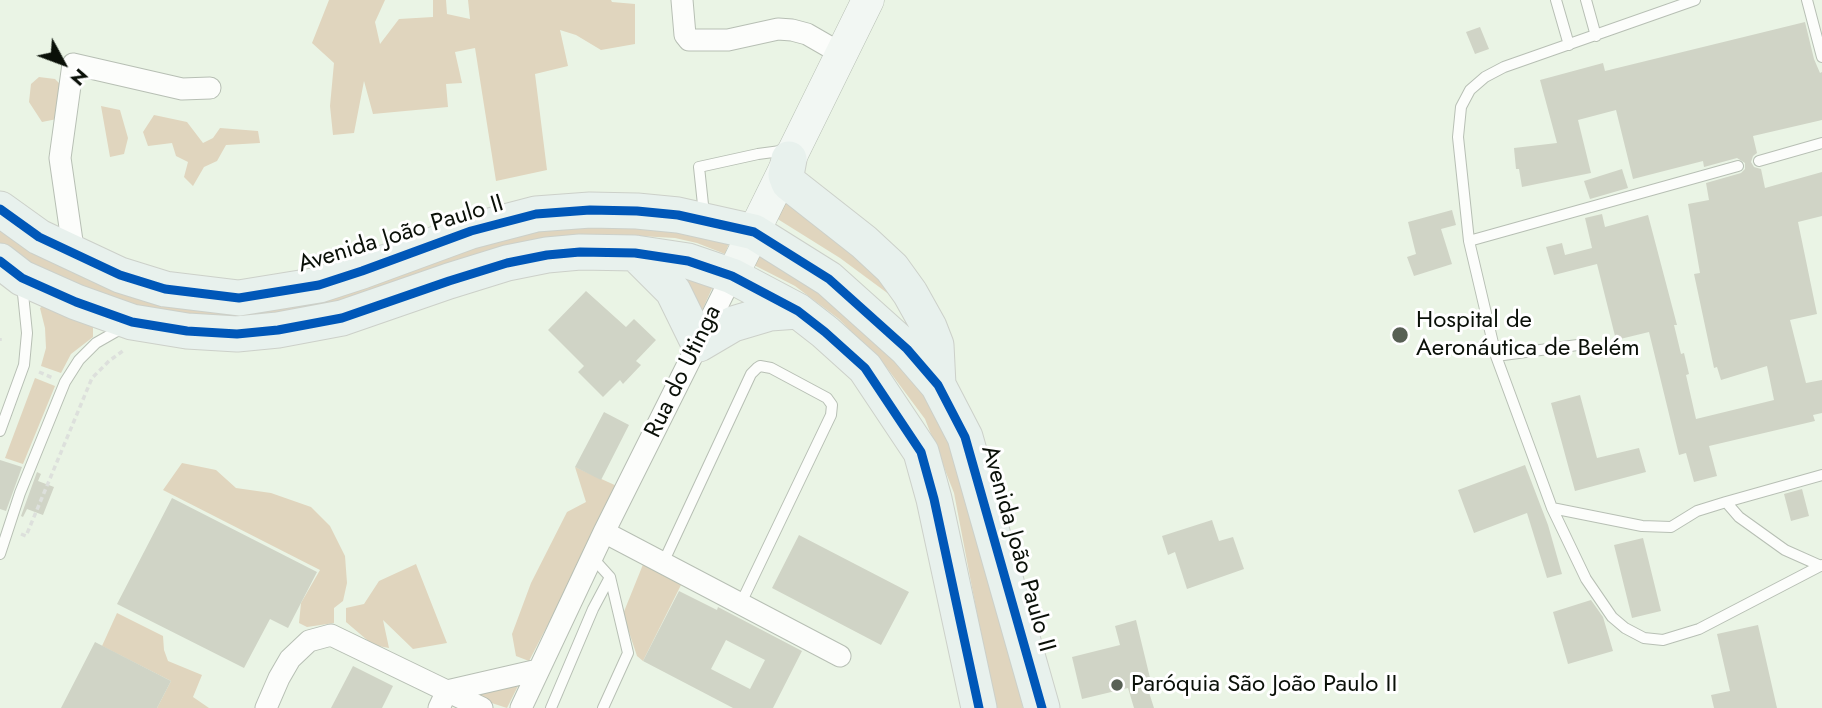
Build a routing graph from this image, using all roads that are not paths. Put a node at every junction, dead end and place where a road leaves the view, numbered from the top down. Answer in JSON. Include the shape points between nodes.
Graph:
{"nodes":[{"id":1,"x":682,"y":0,"type":"edge"},
{"id":2,"x":868,"y":0,"type":"edge"},
{"id":3,"x":1556,"y":0,"type":"edge"},
{"id":4,"x":1586,"y":0,"type":"edge"},
{"id":5,"x":1695,"y":0,"type":"edge"},
{"id":6,"x":1807,"y":0,"type":"edge"},
{"id":7,"x":1596,"y":36,"type":"junction"},
{"id":8,"x":1569,"y":45,"type":"junction"},
{"id":9,"x":841,"y":53,"type":"junction"},
{"id":10,"x":1822,"y":57,"type":"edge"},
{"id":11,"x":210,"y":88,"type":"dead end"},
{"id":12,"x":1822,"y":144,"type":"edge"},
{"id":13,"x":792,"y":154,"type":"junction"},
{"id":14,"x":1759,"y":161,"type":"dead end"},
{"id":15,"x":1738,"y":166,"type":"dead end"},
{"id":16,"x":805,"y":197,"type":"junction"},
{"id":17,"x":770,"y":200,"type":"junction"},
{"id":18,"x":0,"y":209,"type":"edge"},
{"id":19,"x":705,"y":220,"type":"junction"},
{"id":20,"x":754,"y":232,"type":"junction"},
{"id":21,"x":1469,"y":241,"type":"junction"},
{"id":22,"x":635,"y":253,"type":"junction"},
{"id":23,"x":74,"y":255,"type":"junction"},
{"id":24,"x":8,"y":270,"type":"edge"},
{"id":25,"x":732,"y":276,"type":"junction"},
{"id":26,"x":798,"y":311,"type":"junction"},
{"id":27,"x":128,"y":336,"type":"junction"},
{"id":28,"x":699,"y":344,"type":"junction"},
{"id":29,"x":1585,"y":344,"type":"dead end"},
{"id":30,"x":1496,"y":356,"type":"junction"},
{"id":31,"x":938,"y":386,"type":"junction"},
{"id":32,"x":0,"y":431,"type":"edge"},
{"id":33,"x":1822,"y":475,"type":"edge"},
{"id":34,"x":1726,"y":502,"type":"junction"},
{"id":35,"x":1552,"y":508,"type":"junction"},
{"id":36,"x":604,"y":531,"type":"junction"},
{"id":37,"x":0,"y":554,"type":"edge"},
{"id":38,"x":592,"y":557,"type":"junction"},
{"id":39,"x":663,"y":563,"type":"junction"},
{"id":40,"x":1821,"y":566,"type":"edge"},
{"id":41,"x":610,"y":577,"type":"junction"},
{"id":42,"x":740,"y":605,"type":"junction"},
{"id":43,"x":840,"y":656,"type":"dead end"},
{"id":44,"x":538,"y":670,"type":"junction"},
{"id":45,"x":443,"y":699,"type":"edge"},
{"id":46,"x":266,"y":708,"type":"edge"},
{"id":47,"x":482,"y":708,"type":"edge"},
{"id":48,"x":521,"y":708,"type":"edge"},
{"id":49,"x":551,"y":708,"type":"edge"},
{"id":50,"x":604,"y":708,"type":"edge"},
{"id":51,"x":979,"y":708,"type":"edge"},
{"id":52,"x":1042,"y":708,"type":"edge"}],
"edges":[{"from":1,"to":9,"type":"street","via":[[689,40],[728,40],[792,30]]},
{"from":2,"to":9,"type":"street","name":"Rua do Utinga"},
{"from":3,"to":8,"type":"lane"},
{"from":4,"to":7,"type":"lane"},
{"from":5,"to":7,"type":"lane"},
{"from":6,"to":10,"type":"lane"},
{"from":7,"to":8,"type":"lane"},
{"from":8,"to":21,"type":"lane","via":[[1504,67],[1485,77],[1465,99],[1458,137]]},
{"from":9,"to":13,"type":"street","name":"Rua do Utinga"},
{"from":11,"to":23,"type":"street","via":[[182,89],[73,64],[60,158]]},
{"from":12,"to":14,"type":"lane"},
{"from":13,"to":16,"type":"main road","via":[[786,175]]},
{"from":13,"to":17,"type":"street","name":"Rua do Utinga"},
{"from":13,"to":19,"type":"lane","via":[[758,154],[699,167]]},
{"from":15,"to":21,"type":"lane"},
{"from":16,"to":17,"type":"main road","via":[[779,194]]},
{"from":16,"to":31,"type":"main road","via":[[864,242],[910,293],[936,345]]},
{"from":17,"to":20,"type":"street","name":"Rua do Utinga"},
{"from":18,"to":23,"type":"main road","name":"Avenida João Paulo II"},
{"from":19,"to":20,"type":"main road","name":"Avenida João Paulo II"},
{"from":19,"to":23,"type":"main road","name":"Avenida João Paulo II","via":[[637,211],[536,214],[471,231],[319,285],[239,298],[166,289]]},
{"from":20,"to":25,"type":"street","name":"Rua do Utinga"},
{"from":20,"to":31,"type":"main road","name":"Avenida João Paulo II","via":[[829,279],[907,349]]},
{"from":21,"to":30,"type":"lane"},
{"from":22,"to":25,"type":"main road","via":[[688,261]]},
{"from":22,"to":27,"type":"main road","via":[[580,252],[507,263],[342,318],[278,330]]},
{"from":22,"to":28,"type":"main road","via":[[673,291]]},
{"from":24,"to":27,"type":"main road","via":[[76,302]]},
{"from":24,"to":32,"type":"lane","via":[[27,333],[24,365]]},
{"from":25,"to":26,"type":"main road"},
{"from":25,"to":28,"type":"street","name":"Rua do Utinga"},
{"from":26,"to":28,"type":"main road","via":[[769,313],[733,324]]},
{"from":26,"to":51,"type":"main road","via":[[865,368],[921,452]]},
{"from":27,"to":37,"type":"lane","via":[[96,343],[65,382]]},
{"from":28,"to":36,"type":"street","name":"Rua do Utinga"},
{"from":29,"to":30,"type":"lane"},
{"from":30,"to":35,"type":"lane"},
{"from":31,"to":52,"type":"main road","name":"Avenida João Paulo II","via":[[965,437]]},
{"from":33,"to":34,"type":"lane"},
{"from":34,"to":35,"type":"lane","via":[[1697,511],[1671,527],[1642,526]]},
{"from":34,"to":40,"type":"lane","via":[[1785,550]]},
{"from":35,"to":40,"type":"lane","via":[[1586,579],[1612,617],[1644,638],[1662,640],[1699,629]]},
{"from":36,"to":38,"type":"street","name":"Rua do Utinga"},
{"from":36,"to":39,"type":"street"},
{"from":38,"to":41,"type":"lane"},
{"from":38,"to":44,"type":"street","name":"Rua do Utinga"},
{"from":39,"to":42,"type":"street"},
{"from":39,"to":42,"type":"lane","via":[[751,374],[766,366],[827,398],[831,415]]},
{"from":41,"to":49,"type":"lane"},
{"from":41,"to":50,"type":"lane","via":[[628,653]]},
{"from":42,"to":43,"type":"street"},
{"from":44,"to":45,"type":"street"},
{"from":44,"to":48,"type":"street","name":"Rua do Utinga"},
{"from":45,"to":46,"type":"street","via":[[331,635],[309,641],[290,659]]},
{"from":45,"to":47,"type":"street"}]}
